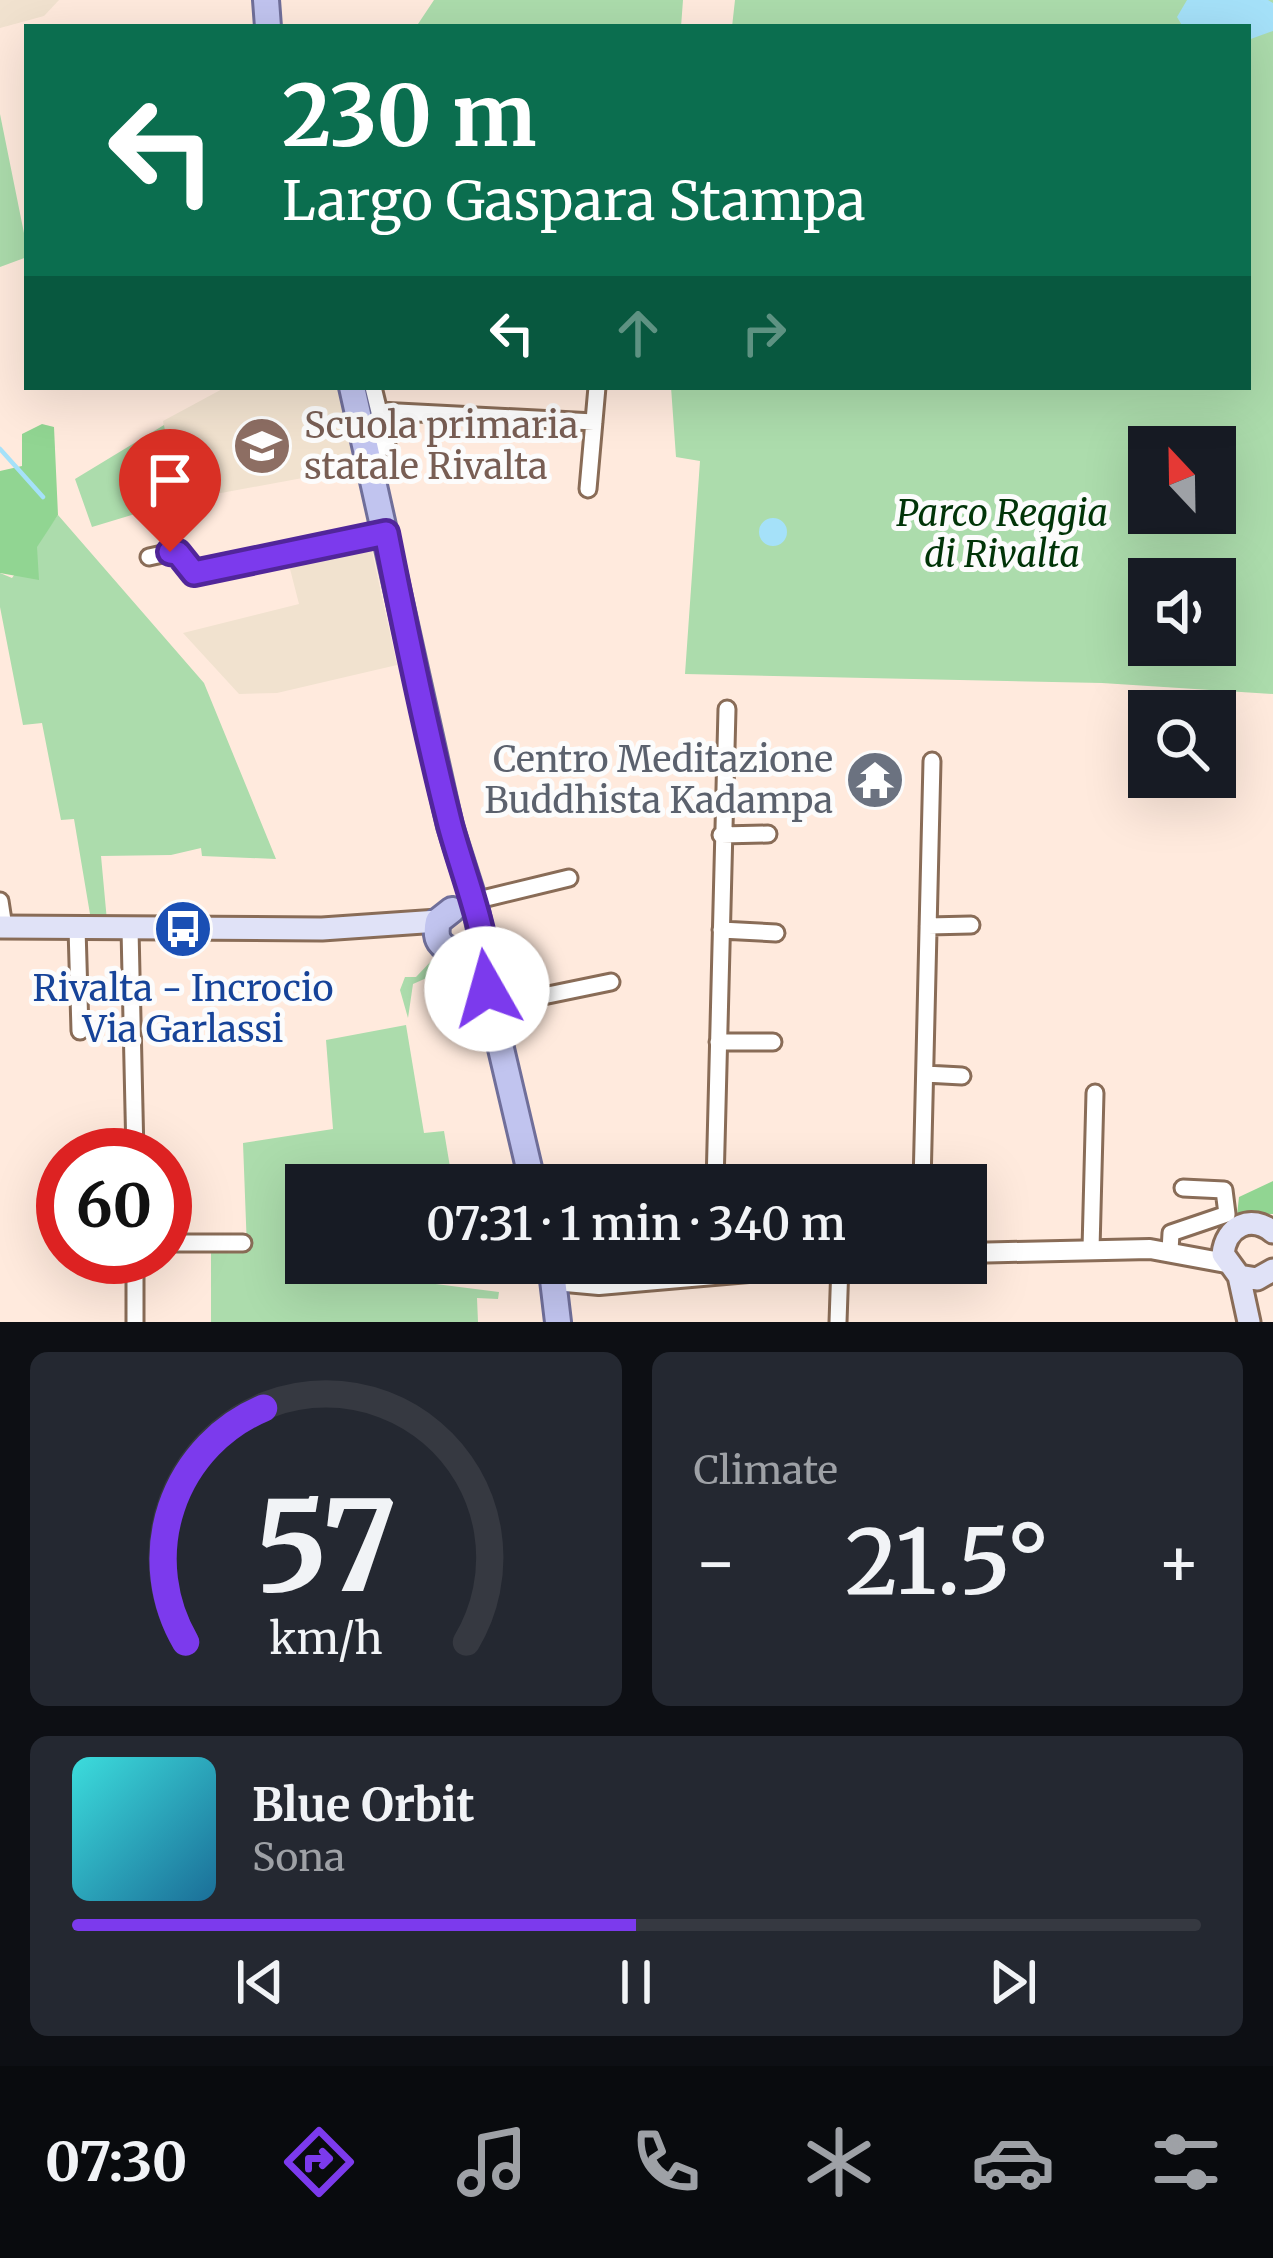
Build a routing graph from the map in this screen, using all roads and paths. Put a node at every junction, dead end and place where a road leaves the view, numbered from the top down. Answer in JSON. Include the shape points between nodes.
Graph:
{"nodes":[{"id":1,"x":353,"y":390,"type":"edge"},
{"id":2,"x":374,"y":390,"type":"edge"},
{"id":3,"x":597,"y":390,"type":"edge"},
{"id":4,"x":379,"y":411,"type":"junction"},
{"id":5,"x":594,"y":422,"type":"junction"},
{"id":6,"x":366,"y":457,"type":"junction"},
{"id":7,"x":588,"y":489,"type":"dead end"},
{"id":8,"x":386,"y":533,"type":"junction"},
{"id":9,"x":149,"y":557,"type":"dead end"},
{"id":10,"x":728,"y":709,"type":"dead end"},
{"id":11,"x":932,"y":761,"type":"dead end"},
{"id":12,"x":768,"y":834,"type":"dead end"},
{"id":13,"x":722,"y":835,"type":"junction"},
{"id":14,"x":569,"y":878,"type":"dead end"},
{"id":15,"x":0,"y":901,"type":"edge"},
{"id":16,"x":971,"y":925,"type":"dead end"},
{"id":17,"x":928,"y":926,"type":"junction"},
{"id":18,"x":2,"y":927,"type":"edge"},
{"id":19,"x":459,"y":927,"type":"junction"},
{"id":20,"x":76,"y":928,"type":"junction"},
{"id":21,"x":130,"y":929,"type":"junction"},
{"id":22,"x":721,"y":930,"type":"junction"},
{"id":23,"x":776,"y":933,"type":"dead end"},
{"id":24,"x":611,"y":982,"type":"dead end"},
{"id":25,"x":514,"y":1002,"type":"dead end"},
{"id":26,"x":80,"y":1031,"type":"dead end"},
{"id":27,"x":718,"y":1042,"type":"junction"},
{"id":28,"x":773,"y":1042,"type":"dead end"},
{"id":29,"x":925,"y":1074,"type":"junction"},
{"id":30,"x":962,"y":1076,"type":"dead end"},
{"id":31,"x":1095,"y":1093,"type":"dead end"},
{"id":32,"x":134,"y":1128,"type":"edge"},
{"id":33,"x":528,"y":1164,"type":"edge"},
{"id":34,"x":715,"y":1164,"type":"edge"},
{"id":35,"x":923,"y":1164,"type":"edge"},
{"id":36,"x":1183,"y":1188,"type":"dead end"},
{"id":37,"x":1269,"y":1224,"type":"edge"},
{"id":38,"x":1227,"y":1225,"type":"junction"},
{"id":39,"x":192,"y":1243,"type":"edge"},
{"id":40,"x":243,"y":1243,"type":"dead end"},
{"id":41,"x":1091,"y":1249,"type":"junction"},
{"id":42,"x":1174,"y":1251,"type":"junction"},
{"id":43,"x":987,"y":1252,"type":"edge"},
{"id":44,"x":1232,"y":1270,"type":"junction"},
{"id":45,"x":1269,"y":1273,"type":"edge"},
{"id":46,"x":135,"y":1284,"type":"edge"},
{"id":47,"x":554,"y":1284,"type":"edge"},
{"id":48,"x":839,"y":1284,"type":"edge"},
{"id":49,"x":1249,"y":1320,"type":"edge"},
{"id":50,"x":135,"y":1322,"type":"edge"},
{"id":51,"x":558,"y":1322,"type":"edge"},
{"id":52,"x":838,"y":1322,"type":"edge"}],
"edges":[{"from":1,"to":6,"type":"main road"},
{"from":2,"to":4,"type":"street"},
{"from":3,"to":5,"type":"street"},
{"from":4,"to":5,"type":"street"},
{"from":4,"to":6,"type":"street","via":[[386,446]]},
{"from":5,"to":7,"type":"street"},
{"from":6,"to":8,"type":"main road"},
{"from":8,"to":9,"type":"street","via":[[194,573],[176,551]]},
{"from":8,"to":19,"type":"main road","via":[[461,865]]},
{"from":10,"to":13,"type":"street"},
{"from":11,"to":17,"type":"street","via":[[941,788]]},
{"from":12,"to":13,"type":"street"},
{"from":13,"to":22,"type":"street"},
{"from":14,"to":19,"type":"street"},
{"from":15,"to":18,"type":"street"},
{"from":16,"to":17,"type":"street"},
{"from":17,"to":29,"type":"street"},
{"from":18,"to":20,"type":"main road"},
{"from":19,"to":21,"type":"main road"},
{"from":19,"to":33,"type":"main road","via":[[487,989]]},
{"from":20,"to":21,"type":"main road"},
{"from":20,"to":26,"type":"street"},
{"from":21,"to":32,"type":"street"},
{"from":22,"to":23,"type":"street"},
{"from":22,"to":27,"type":"street"},
{"from":24,"to":25,"type":"street"},
{"from":27,"to":28,"type":"street"},
{"from":27,"to":34,"type":"street"},
{"from":29,"to":30,"type":"street"},
{"from":29,"to":35,"type":"street"},
{"from":31,"to":41,"type":"street"},
{"from":36,"to":38,"type":"street","via":[[1224,1190]]},
{"from":37,"to":38,"type":"main road"},
{"from":38,"to":42,"type":"street"},
{"from":38,"to":44,"type":"main road"},
{"from":39,"to":40,"type":"street"},
{"from":41,"to":42,"type":"street"},
{"from":41,"to":43,"type":"street"},
{"from":42,"to":44,"type":"street"},
{"from":44,"to":45,"type":"main road"},
{"from":44,"to":49,"type":"main road"},
{"from":45,"to":49,"type":"main road"},
{"from":46,"to":50,"type":"street"},
{"from":47,"to":51,"type":"main road"},
{"from":48,"to":52,"type":"street"}]}
